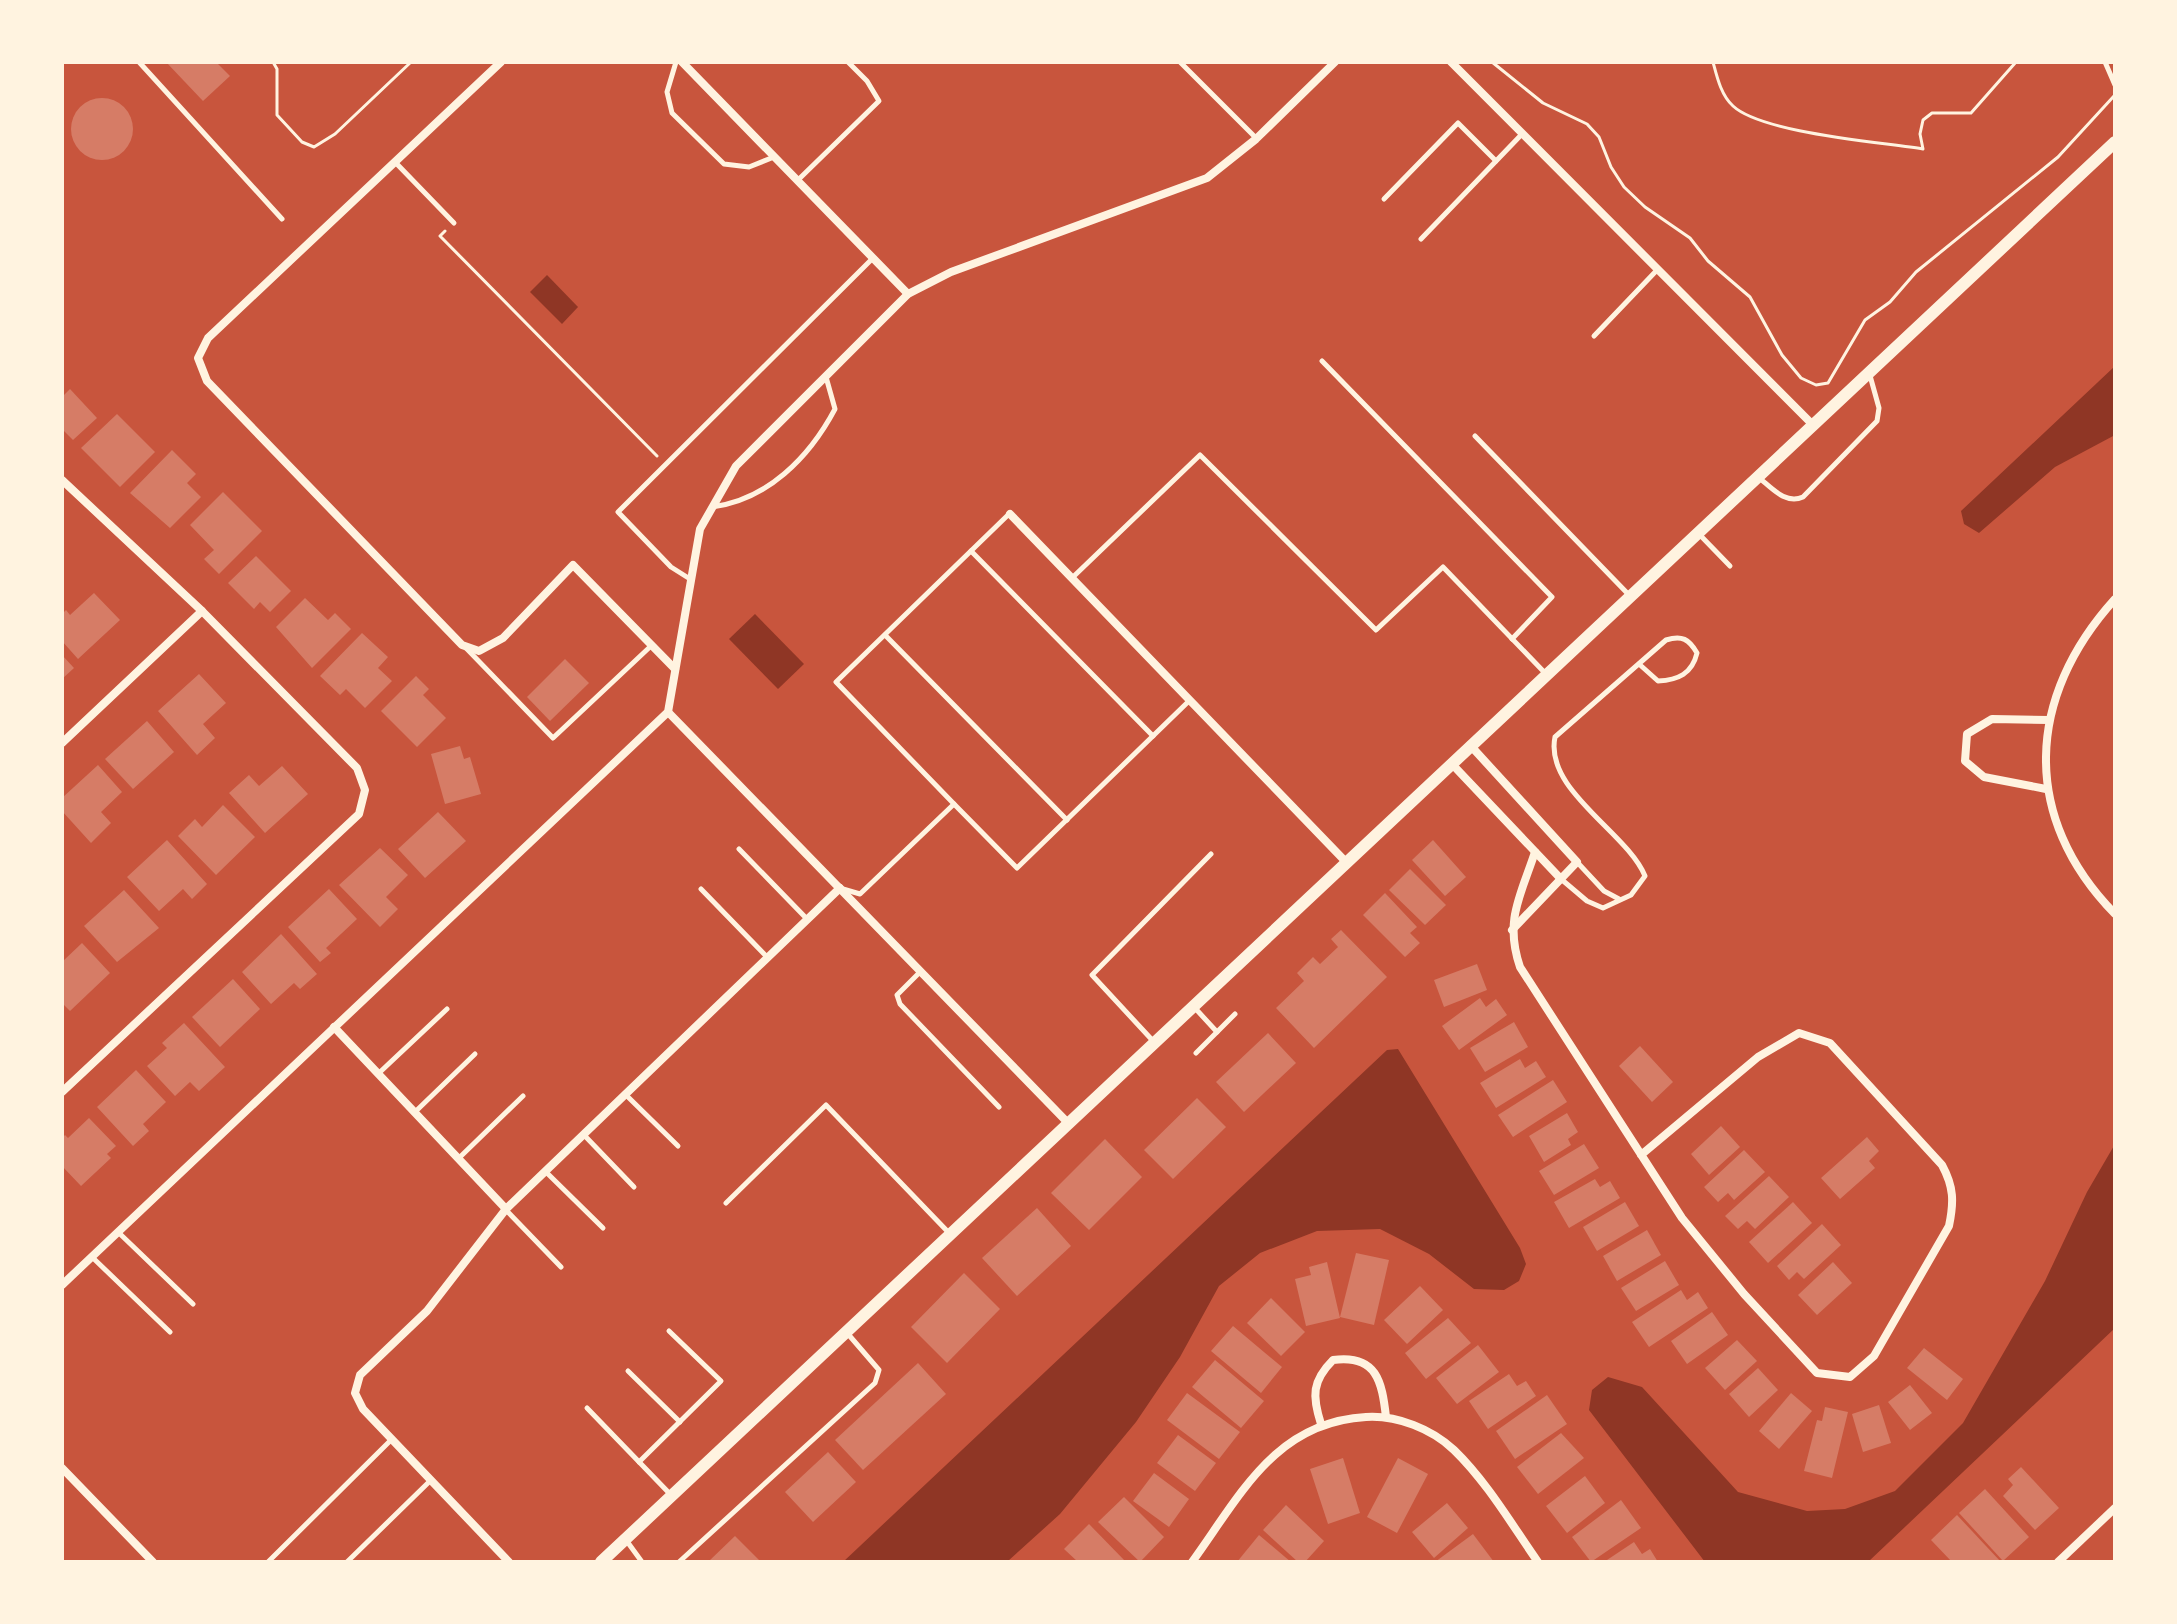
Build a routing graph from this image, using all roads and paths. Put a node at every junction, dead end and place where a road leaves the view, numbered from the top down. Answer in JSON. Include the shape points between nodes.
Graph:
{"nodes":[{"id":1,"x":139,"y":62,"type":"edge"},
{"id":2,"x":273,"y":62,"type":"edge"},
{"id":3,"x":411,"y":62,"type":"edge"},
{"id":4,"x":501,"y":62,"type":"edge"},
{"id":5,"x":676,"y":62,"type":"edge"},
{"id":6,"x":682,"y":62,"type":"edge"},
{"id":7,"x":848,"y":62,"type":"edge"},
{"id":8,"x":1180,"y":62,"type":"edge"},
{"id":9,"x":1335,"y":62,"type":"edge"},
{"id":10,"x":1451,"y":62,"type":"edge"},
{"id":11,"x":1492,"y":62,"type":"edge"},
{"id":12,"x":1713,"y":62,"type":"edge"},
{"id":13,"x":2016,"y":62,"type":"edge"},
{"id":14,"x":2105,"y":62,"type":"edge"},
{"id":15,"x":2115,"y":85,"type":"edge"},
{"id":16,"x":2115,"y":95,"type":"edge"},
{"id":17,"x":1523,"y":133,"type":"junction"},
{"id":18,"x":1256,"y":139,"type":"junction"},
{"id":19,"x":2115,"y":142,"type":"edge"},
{"id":20,"x":774,"y":157,"type":"junction"},
{"id":21,"x":1496,"y":161,"type":"junction"},
{"id":22,"x":395,"y":162,"type":"junction"},
{"id":23,"x":797,"y":181,"type":"junction"},
{"id":24,"x":1384,"y":199,"type":"dead end"},
{"id":25,"x":282,"y":219,"type":"dead end"},
{"id":26,"x":454,"y":223,"type":"joint"},
{"id":27,"x":1421,"y":239,"type":"dead end"},
{"id":28,"x":872,"y":259,"type":"junction"},
{"id":29,"x":1658,"y":269,"type":"junction"},
{"id":30,"x":908,"y":294,"type":"junction"},
{"id":31,"x":1594,"y":336,"type":"dead end"},
{"id":32,"x":1322,"y":361,"type":"dead end"},
{"id":33,"x":1868,"y":371,"type":"junction"},
{"id":34,"x":825,"y":377,"type":"junction"},
{"id":35,"x":1812,"y":424,"type":"junction"},
{"id":36,"x":1475,"y":436,"type":"dead end"},
{"id":37,"x":666,"y":465,"type":"junction"},
{"id":38,"x":1757,"y":476,"type":"junction"},
{"id":39,"x":62,"y":480,"type":"edge"},
{"id":40,"x":711,"y":508,"type":"junction"},
{"id":41,"x":1010,"y":514,"type":"joint"},
{"id":42,"x":1697,"y":533,"type":"junction"},
{"id":43,"x":971,"y":551,"type":"junction"},
{"id":44,"x":1730,"y":566,"type":"dead end"},
{"id":45,"x":1072,"y":578,"type":"junction"},
{"id":46,"x":690,"y":579,"type":"junction"},
{"id":47,"x":1631,"y":597,"type":"junction"},
{"id":48,"x":2115,"y":599,"type":"edge"},
{"id":49,"x":202,"y":611,"type":"junction"},
{"id":50,"x":885,"y":635,"type":"junction"},
{"id":51,"x":1512,"y":639,"type":"junction"},
{"id":52,"x":462,"y":645,"type":"junction"},
{"id":53,"x":652,"y":645,"type":"junction"},
{"id":54,"x":1639,"y":664,"type":"junction"},
{"id":55,"x":675,"y":669,"type":"junction"},
{"id":56,"x":1546,"y":674,"type":"junction"},
{"id":57,"x":1190,"y":700,"type":"junction"},
{"id":58,"x":668,"y":712,"type":"junction"},
{"id":59,"x":2049,"y":720,"type":"junction"},
{"id":60,"x":1153,"y":736,"type":"junction"},
{"id":61,"x":62,"y":743,"type":"edge"},
{"id":62,"x":1470,"y":745,"type":"junction"},
{"id":63,"x":1451,"y":763,"type":"junction"},
{"id":64,"x":2046,"y":789,"type":"junction"},
{"id":65,"x":954,"y":804,"type":"junction"},
{"id":66,"x":1067,"y":820,"type":"junction"},
{"id":67,"x":739,"y":849,"type":"dead end"},
{"id":68,"x":1535,"y":852,"type":"junction"},
{"id":69,"x":1211,"y":854,"type":"dead end"},
{"id":70,"x":1346,"y":862,"type":"junction"},
{"id":71,"x":1577,"y":862,"type":"junction"},
{"id":72,"x":1561,"y":879,"type":"junction"},
{"id":73,"x":840,"y":888,"type":"junction"},
{"id":74,"x":701,"y":889,"type":"dead end"},
{"id":75,"x":1619,"y":899,"type":"junction"},
{"id":76,"x":2115,"y":914,"type":"edge"},
{"id":77,"x":807,"y":920,"type":"junction"},
{"id":78,"x":1512,"y":930,"type":"junction"},
{"id":79,"x":768,"y":957,"type":"junction"},
{"id":80,"x":920,"y":971,"type":"junction"},
{"id":81,"x":1193,"y":1006,"type":"junction"},
{"id":82,"x":447,"y":1009,"type":"dead end"},
{"id":83,"x":1235,"y":1014,"type":"dead end"},
{"id":84,"x":334,"y":1027,"type":"junction"},
{"id":85,"x":1217,"y":1032,"type":"junction"},
{"id":86,"x":1155,"y":1043,"type":"junction"},
{"id":87,"x":1196,"y":1053,"type":"dead end"},
{"id":88,"x":475,"y":1054,"type":"dead end"},
{"id":89,"x":378,"y":1074,"type":"junction"},
{"id":90,"x":62,"y":1092,"type":"edge"},
{"id":91,"x":625,"y":1094,"type":"junction"},
{"id":92,"x":523,"y":1096,"type":"dead end"},
{"id":93,"x":999,"y":1107,"type":"dead end"},
{"id":94,"x":415,"y":1112,"type":"junction"},
{"id":95,"x":1069,"y":1124,"type":"junction"},
{"id":96,"x":584,"y":1135,"type":"junction"},
{"id":97,"x":678,"y":1146,"type":"dead end"},
{"id":98,"x":1641,"y":1155,"type":"junction"},
{"id":99,"x":458,"y":1159,"type":"junction"},
{"id":100,"x":546,"y":1171,"type":"junction"},
{"id":101,"x":634,"y":1187,"type":"dead end"},
{"id":102,"x":726,"y":1203,"type":"dead end"},
{"id":103,"x":506,"y":1209,"type":"junction"},
{"id":104,"x":603,"y":1228,"type":"dead end"},
{"id":105,"x":118,"y":1232,"type":"junction"},
{"id":106,"x":951,"y":1234,"type":"junction"},
{"id":107,"x":92,"y":1257,"type":"junction"},
{"id":108,"x":561,"y":1267,"type":"dead end"},
{"id":109,"x":62,"y":1285,"type":"edge"},
{"id":110,"x":193,"y":1304,"type":"dead end"},
{"id":111,"x":669,"y":1331,"type":"dead end"},
{"id":112,"x":170,"y":1332,"type":"dead end"},
{"id":113,"x":846,"y":1332,"type":"junction"},
{"id":114,"x":628,"y":1371,"type":"dead end"},
{"id":115,"x":587,"y":1408,"type":"dead end"},
{"id":116,"x":1386,"y":1417,"type":"junction"},
{"id":117,"x":680,"y":1422,"type":"junction"},
{"id":118,"x":1321,"y":1424,"type":"junction"},
{"id":119,"x":392,"y":1439,"type":"junction"},
{"id":120,"x":639,"y":1462,"type":"junction"},
{"id":121,"x":62,"y":1468,"type":"edge"},
{"id":122,"x":431,"y":1480,"type":"junction"},
{"id":123,"x":672,"y":1495,"type":"junction"},
{"id":124,"x":2115,"y":1508,"type":"edge"},
{"id":125,"x":626,"y":1539,"type":"junction"},
{"id":126,"x":153,"y":1562,"type":"edge"},
{"id":127,"x":268,"y":1562,"type":"edge"},
{"id":128,"x":347,"y":1562,"type":"edge"},
{"id":129,"x":509,"y":1562,"type":"edge"},
{"id":130,"x":601,"y":1562,"type":"edge"},
{"id":131,"x":642,"y":1562,"type":"edge"},
{"id":132,"x":679,"y":1562,"type":"edge"},
{"id":133,"x":1192,"y":1562,"type":"edge"},
{"id":134,"x":1538,"y":1562,"type":"edge"},
{"id":135,"x":2058,"y":1562,"type":"edge"}],
"edges":[{"from":1,"to":25,"type":"lane"},
{"from":2,"to":3,"type":"path","via":[[277,115],[302,142],[314,147],[335,134]]},
{"from":4,"to":22,"type":"street"},
{"from":5,"to":20,"type":"lane","via":[[667,92],[672,113],[724,164],[749,167]]},
{"from":6,"to":20,"type":"street"},
{"from":7,"to":23,"type":"lane","via":[[879,101]]},
{"from":8,"to":18,"type":"lane"},
{"from":9,"to":18,"type":"street"},
{"from":10,"to":17,"type":"street"},
{"from":11,"to":16,"type":"path","via":[[1543,103],[1587,124],[1624,187],[1690,238],[1750,297],[1782,355],[1801,378],[1816,385],[1828,383],[1838,370],[1865,320],[2058,157]]},
{"from":12,"to":13,"type":"path","via":[[1732,105],[1761,123],[1923,149],[1923,120],[1932,113],[1971,113]]},
{"from":14,"to":15,"type":"lane"},
{"from":17,"to":21,"type":"lane"},
{"from":17,"to":29,"type":"street"},
{"from":18,"to":30,"type":"street","via":[[1207,178],[951,272]]},
{"from":19,"to":33,"type":"street"},
{"from":20,"to":23,"type":"street"},
{"from":21,"to":24,"type":"lane","via":[[1458,123]]},
{"from":21,"to":27,"type":"lane"},
{"from":22,"to":26,"type":"lane"},
{"from":22,"to":52,"type":"street","via":[[208,338],[198,358],[207,381]]},
{"from":23,"to":28,"type":"street"},
{"from":26,"to":37,"type":"path","via":[[440,236]]},
{"from":28,"to":30,"type":"street"},
{"from":28,"to":37,"type":"lane"},
{"from":29,"to":31,"type":"lane"},
{"from":29,"to":35,"type":"street"},
{"from":30,"to":34,"type":"street"},
{"from":32,"to":51,"type":"lane","via":[[1552,597]]},
{"from":33,"to":35,"type":"street"},
{"from":33,"to":38,"type":"lane","via":[[1879,408],[1877,421],[1803,497],[1784,498]]},
{"from":34,"to":40,"type":"street","via":[[736,466]]},
{"from":34,"to":40,"type":"lane","via":[[835,409],[798,460],[759,493]]},
{"from":35,"to":38,"type":"street"},
{"from":36,"to":47,"type":"lane"},
{"from":37,"to":46,"type":"lane","via":[[618,512],[671,567]]},
{"from":38,"to":42,"type":"street"},
{"from":39,"to":49,"type":"street"},
{"from":40,"to":46,"type":"street","via":[[700,529]]},
{"from":41,"to":43,"type":"lane"},
{"from":41,"to":45,"type":"street"},
{"from":42,"to":44,"type":"lane"},
{"from":42,"to":47,"type":"street"},
{"from":43,"to":50,"type":"lane"},
{"from":43,"to":60,"type":"lane"},
{"from":45,"to":51,"type":"lane","via":[[1200,455],[1376,630],[1443,567]]},
{"from":45,"to":57,"type":"street"},
{"from":46,"to":55,"type":"street"},
{"from":47,"to":56,"type":"street"},
{"from":48,"to":59,"type":"street","via":[[2093,623],[2058,685]]},
{"from":49,"to":61,"type":"street"},
{"from":49,"to":90,"type":"street","via":[[357,768],[365,790],[359,814]]},
{"from":50,"to":65,"type":"lane","via":[[836,682]]},
{"from":50,"to":66,"type":"lane"},
{"from":51,"to":56,"type":"lane"},
{"from":52,"to":53,"type":"street","via":[[479,651],[503,638],[573,565]]},
{"from":52,"to":53,"type":"lane","via":[[553,738]]},
{"from":53,"to":55,"type":"street"},
{"from":54,"to":54,"type":"lane","via":[[1674,637],[1689,641],[1697,653],[1695,664],[1674,681],[1658,681]]},
{"from":54,"to":75,"type":"lane","via":[[1555,737],[1552,752],[1582,800],[1642,869],[1642,884]]},
{"from":55,"to":58,"type":"street"},
{"from":56,"to":62,"type":"street"},
{"from":57,"to":60,"type":"lane"},
{"from":57,"to":70,"type":"street"},
{"from":58,"to":73,"type":"street"},
{"from":58,"to":84,"type":"street"},
{"from":59,"to":64,"type":"street"},
{"from":59,"to":64,"type":"street","via":[[1992,719],[1967,734],[1963,748],[1965,761],[1984,777]]},
{"from":60,"to":66,"type":"lane"},
{"from":62,"to":63,"type":"street"},
{"from":62,"to":71,"type":"street"},
{"from":63,"to":68,"type":"street"},
{"from":63,"to":70,"type":"street"},
{"from":64,"to":76,"type":"street","via":[[2081,873]]},
{"from":65,"to":66,"type":"lane","via":[[1017,868]]},
{"from":65,"to":73,"type":"lane","via":[[860,894]]},
{"from":67,"to":77,"type":"lane"},
{"from":68,"to":72,"type":"street"},
{"from":68,"to":78,"type":"street","via":[[1517,897]]},
{"from":69,"to":86,"type":"lane","via":[[1092,975]]},
{"from":70,"to":81,"type":"street"},
{"from":71,"to":72,"type":"street"},
{"from":71,"to":75,"type":"lane"},
{"from":72,"to":75,"type":"lane","via":[[1603,908]]},
{"from":72,"to":78,"type":"street"},
{"from":73,"to":77,"type":"street"},
{"from":73,"to":80,"type":"street"},
{"from":74,"to":79,"type":"lane"},
{"from":77,"to":79,"type":"street"},
{"from":78,"to":98,"type":"street","via":[[1520,967]]},
{"from":79,"to":91,"type":"street"},
{"from":80,"to":93,"type":"lane","via":[[897,995],[900,1004]]},
{"from":80,"to":95,"type":"street"},
{"from":81,"to":85,"type":"lane"},
{"from":81,"to":86,"type":"street"},
{"from":82,"to":89,"type":"lane"},
{"from":83,"to":85,"type":"lane"},
{"from":84,"to":89,"type":"street"},
{"from":84,"to":105,"type":"street"},
{"from":85,"to":87,"type":"lane"},
{"from":86,"to":95,"type":"street"},
{"from":88,"to":94,"type":"lane"},
{"from":89,"to":94,"type":"street"},
{"from":91,"to":96,"type":"street"},
{"from":91,"to":97,"type":"lane"},
{"from":92,"to":99,"type":"lane"},
{"from":94,"to":99,"type":"street"},
{"from":95,"to":106,"type":"street"},
{"from":96,"to":100,"type":"street"},
{"from":96,"to":101,"type":"lane"},
{"from":98,"to":98,"type":"street","via":[[1682,1218],[1817,1373],[1850,1377],[1874,1356],[1949,1226],[1954,1203],[1942,1165],[1830,1043],[1799,1033],[1758,1057]]},
{"from":99,"to":103,"type":"street"},
{"from":100,"to":103,"type":"street"},
{"from":100,"to":104,"type":"lane"},
{"from":102,"to":106,"type":"lane","via":[[826,1105]]},
{"from":103,"to":108,"type":"lane"},
{"from":103,"to":119,"type":"street","via":[[427,1311],[360,1375],[355,1393],[363,1409]]},
{"from":105,"to":107,"type":"street"},
{"from":105,"to":110,"type":"lane"},
{"from":106,"to":113,"type":"street"},
{"from":107,"to":109,"type":"street"},
{"from":107,"to":112,"type":"lane"},
{"from":111,"to":117,"type":"lane","via":[[721,1381]]},
{"from":113,"to":123,"type":"street"},
{"from":113,"to":132,"type":"lane","via":[[879,1370],[875,1383]]},
{"from":114,"to":117,"type":"lane"},
{"from":115,"to":120,"type":"lane"},
{"from":116,"to":118,"type":"street"},
{"from":116,"to":118,"type":"street","via":[[1378,1376],[1365,1363],[1349,1358],[1333,1360],[1315,1382],[1313,1399]]},
{"from":116,"to":134,"type":"street","via":[[1418,1427],[1453,1449]]},
{"from":117,"to":120,"type":"lane"},
{"from":118,"to":133,"type":"street","via":[[1297,1436],[1259,1469]]},
{"from":119,"to":122,"type":"street"},
{"from":119,"to":127,"type":"lane"},
{"from":120,"to":123,"type":"lane"},
{"from":121,"to":126,"type":"street"},
{"from":122,"to":128,"type":"lane"},
{"from":122,"to":129,"type":"street"},
{"from":123,"to":125,"type":"street"},
{"from":124,"to":135,"type":"street"},
{"from":125,"to":130,"type":"street"},
{"from":125,"to":131,"type":"lane"}]}
